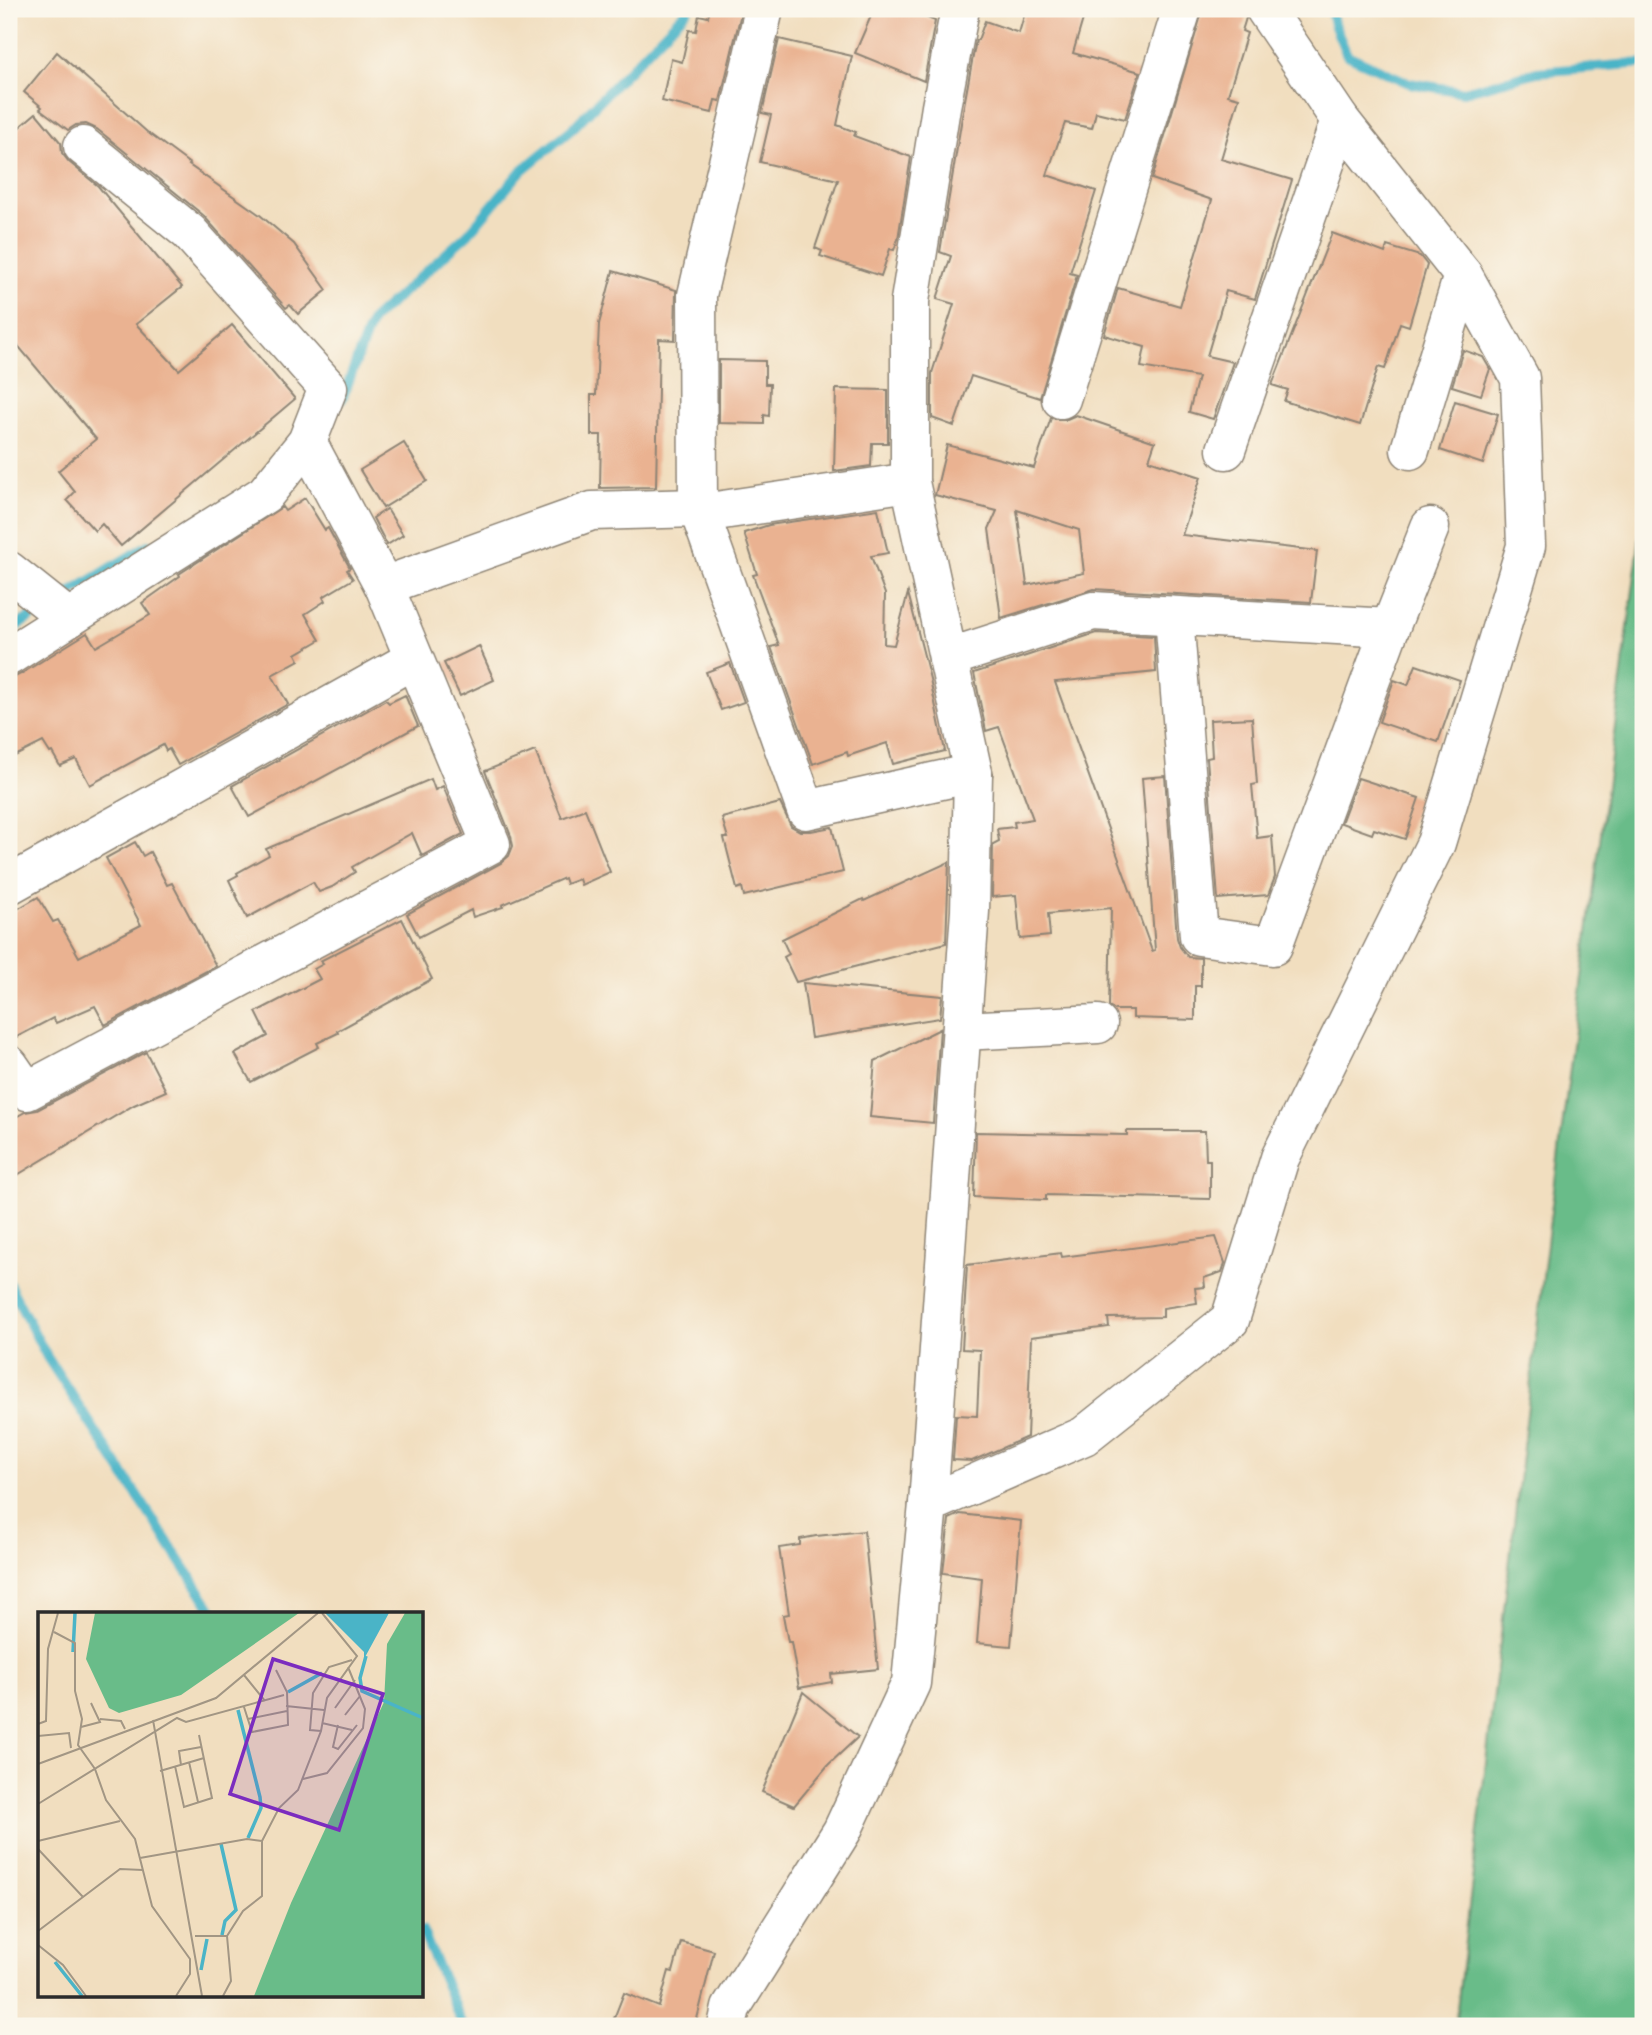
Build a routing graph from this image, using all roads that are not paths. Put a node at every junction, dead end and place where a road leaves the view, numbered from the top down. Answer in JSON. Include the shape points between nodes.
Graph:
{"nodes":[{"id":1,"x":764,"y":9,"type":"edge"},
{"id":2,"x":960,"y":9,"type":"edge"},
{"id":3,"x":1182,"y":9,"type":"edge"},
{"id":4,"x":1265,"y":9,"type":"edge"},
{"id":5,"x":1340,"y":120,"type":"junction"},
{"id":6,"x":83,"y":146,"type":"dead end"},
{"id":7,"x":1463,"y":275,"type":"junction"},
{"id":8,"x":1061,"y":399,"type":"dead end"},
{"id":9,"x":307,"y":442,"type":"junction"},
{"id":10,"x":1226,"y":450,"type":"dead end"},
{"id":11,"x":1410,"y":450,"type":"dead end"},
{"id":12,"x":910,"y":482,"type":"junction"},
{"id":13,"x":698,"y":508,"type":"junction"},
{"id":14,"x":1430,"y":527,"type":"dead end"},
{"id":15,"x":9,"y":571,"type":"edge"},
{"id":16,"x":384,"y":586,"type":"junction"},
{"id":17,"x":1174,"y":616,"type":"junction"},
{"id":18,"x":68,"y":618,"type":"junction"},
{"id":19,"x":1390,"y":628,"type":"junction"},
{"id":20,"x":9,"y":656,"type":"edge"},
{"id":21,"x":948,"y":658,"type":"junction"},
{"id":22,"x":414,"y":659,"type":"junction"},
{"id":23,"x":972,"y":772,"type":"junction"},
{"id":24,"x":9,"y":885,"type":"edge"},
{"id":25,"x":1098,"y":1024,"type":"dead end"},
{"id":26,"x":962,"y":1031,"type":"junction"},
{"id":27,"x":9,"y":1065,"type":"edge"},
{"id":28,"x":928,"y":1504,"type":"junction"},
{"id":29,"x":727,"y":2026,"type":"edge"}],
"edges":[{"from":1,"to":13,"type":"street","via":[[697,295]]},
{"from":2,"to":12,"type":"street","via":[[910,301]]},
{"from":3,"to":8,"type":"street"},
{"from":4,"to":5,"type":"street"},
{"from":5,"to":7,"type":"street"},
{"from":5,"to":10,"type":"street"},
{"from":6,"to":9,"type":"street","via":[[189,232],[328,388]]},
{"from":7,"to":11,"type":"street"},
{"from":7,"to":28,"type":"street","via":[[1520,378],[1526,547],[1436,843],[1280,1158],[1230,1320],[1084,1436]]},
{"from":9,"to":16,"type":"street"},
{"from":9,"to":18,"type":"street","via":[[265,494]]},
{"from":12,"to":13,"type":"street","via":[[716,511]]},
{"from":12,"to":21,"type":"street"},
{"from":13,"to":16,"type":"street","via":[[592,511]]},
{"from":13,"to":23,"type":"street","via":[[806,810]]},
{"from":14,"to":19,"type":"street"},
{"from":15,"to":18,"type":"street"},
{"from":16,"to":22,"type":"street"},
{"from":17,"to":19,"type":"street"},
{"from":17,"to":19,"type":"street","via":[[1199,936],[1273,946]]},
{"from":17,"to":21,"type":"street","via":[[1093,611]]},
{"from":18,"to":20,"type":"street"},
{"from":21,"to":23,"type":"street"},
{"from":22,"to":24,"type":"street"},
{"from":22,"to":27,"type":"street","via":[[491,844],[27,1091]]},
{"from":23,"to":26,"type":"street"},
{"from":25,"to":26,"type":"street"},
{"from":26,"to":28,"type":"street"},
{"from":28,"to":29,"type":"street","via":[[911,1684],[842,1830],[732,2008]]}]}
